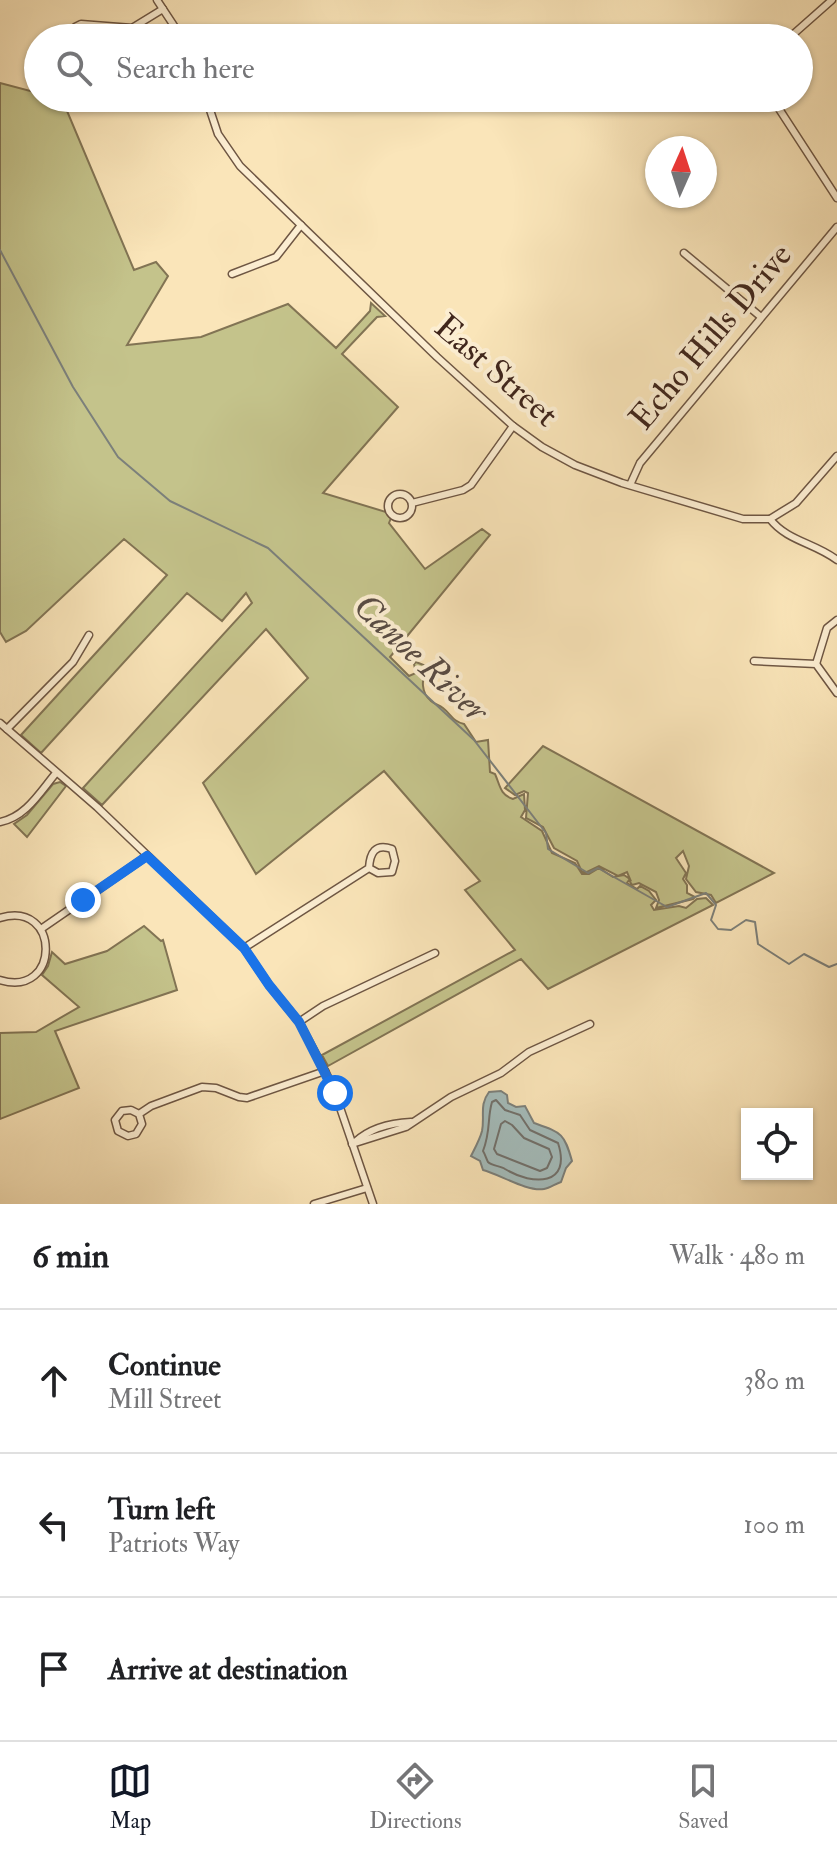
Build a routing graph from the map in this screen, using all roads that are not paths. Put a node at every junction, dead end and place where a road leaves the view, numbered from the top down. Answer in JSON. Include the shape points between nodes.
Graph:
{"nodes":[{"id":1,"x":157,"y":0,"type":"edge"},
{"id":2,"x":832,"y":0,"type":"edge"},
{"id":3,"x":163,"y":9,"type":"junction"},
{"id":4,"x":139,"y":24,"type":"edge"},
{"id":5,"x":173,"y":24,"type":"edge"},
{"id":6,"x":805,"y":24,"type":"edge"},
{"id":7,"x":211,"y":112,"type":"edge"},
{"id":8,"x":781,"y":112,"type":"edge"},
{"id":9,"x":837,"y":198,"type":"edge"},
{"id":10,"x":301,"y":225,"type":"junction"},
{"id":11,"x":837,"y":227,"type":"edge"},
{"id":12,"x":684,"y":253,"type":"dead end"},
{"id":13,"x":232,"y":274,"type":"dead end"},
{"id":14,"x":761,"y":317,"type":"junction"},
{"id":15,"x":513,"y":426,"type":"junction"},
{"id":16,"x":837,"y":456,"type":"edge"},
{"id":17,"x":630,"y":485,"type":"junction"},
{"id":18,"x":412,"y":503,"type":"dead end"},
{"id":19,"x":770,"y":519,"type":"junction"},
{"id":20,"x":837,"y":560,"type":"edge"},
{"id":21,"x":837,"y":620,"type":"edge"},
{"id":22,"x":89,"y":635,"type":"dead end"},
{"id":23,"x":754,"y":661,"type":"dead end"},
{"id":24,"x":816,"y":664,"type":"junction"},
{"id":25,"x":837,"y":693,"type":"edge"},
{"id":26,"x":0,"y":723,"type":"edge"},
{"id":27,"x":7,"y":729,"type":"junction"},
{"id":28,"x":56,"y":773,"type":"junction"},
{"id":29,"x":0,"y":822,"type":"edge"},
{"id":30,"x":147,"y":856,"type":"junction"},
{"id":31,"x":369,"y":868,"type":"junction"},
{"id":32,"x":0,"y":918,"type":"edge"},
{"id":33,"x":41,"y":929,"type":"junction"},
{"id":34,"x":244,"y":948,"type":"junction"},
{"id":35,"x":435,"y":953,"type":"dead end"},
{"id":36,"x":0,"y":980,"type":"edge"},
{"id":37,"x":299,"y":1022,"type":"junction"},
{"id":38,"x":590,"y":1024,"type":"dead end"},
{"id":39,"x":325,"y":1071,"type":"junction"},
{"id":40,"x":139,"y":1114,"type":"junction"},
{"id":41,"x":352,"y":1144,"type":"junction"},
{"id":42,"x":367,"y":1188,"type":"junction"},
{"id":43,"x":314,"y":1204,"type":"edge"},
{"id":44,"x":373,"y":1204,"type":"edge"}],
"edges":[{"from":1,"to":3,"type":"street"},
{"from":2,"to":6,"type":"street"},
{"from":3,"to":4,"type":"street"},
{"from":3,"to":5,"type":"street"},
{"from":7,"to":10,"type":"street","name":"East Street","via":[[218,134],[240,166]]},
{"from":8,"to":9,"type":"street"},
{"from":10,"to":13,"type":"street","via":[[276,257]]},
{"from":10,"to":15,"type":"street","name":"East Street"},
{"from":11,"to":14,"type":"street","name":"Echo Hills Drive"},
{"from":12,"to":14,"type":"street"},
{"from":14,"to":17,"type":"street","name":"Echo Hills Drive","via":[[640,463]]},
{"from":15,"to":17,"type":"street","name":"East Street","via":[[575,465]]},
{"from":15,"to":18,"type":"street","via":[[471,485]]},
{"from":16,"to":19,"type":"street","via":[[796,503]]},
{"from":17,"to":19,"type":"street","name":"East Street","via":[[743,519]]},
{"from":19,"to":20,"type":"street","via":[[783,534]]},
{"from":21,"to":24,"type":"street","via":[[827,628]]},
{"from":22,"to":27,"type":"street","via":[[73,662]]},
{"from":23,"to":24,"type":"street"},
{"from":24,"to":25,"type":"street"},
{"from":26,"to":27,"type":"street"},
{"from":27,"to":28,"type":"street"},
{"from":28,"to":29,"type":"street","via":[[23,812]]},
{"from":28,"to":30,"type":"street"},
{"from":30,"to":33,"type":"street"},
{"from":30,"to":34,"type":"street"},
{"from":31,"to":31,"type":"street","via":[[373,850],[392,849],[392,872]]},
{"from":31,"to":34,"type":"street"},
{"from":32,"to":33,"type":"street","via":[[23,917]]},
{"from":33,"to":36,"type":"street","via":[[47,950],[40,969],[22,981]]},
{"from":34,"to":37,"type":"street"},
{"from":35,"to":37,"type":"street"},
{"from":37,"to":39,"type":"street"},
{"from":38,"to":41,"type":"street","via":[[529,1052],[414,1122]]},
{"from":39,"to":40,"type":"street","via":[[247,1098],[202,1087]]},
{"from":39,"to":41,"type":"street"},
{"from":40,"to":40,"type":"street","via":[[142,1124],[136,1134],[118,1131],[120,1112]]},
{"from":41,"to":42,"type":"street"},
{"from":42,"to":43,"type":"street"},
{"from":42,"to":44,"type":"street"}]}
